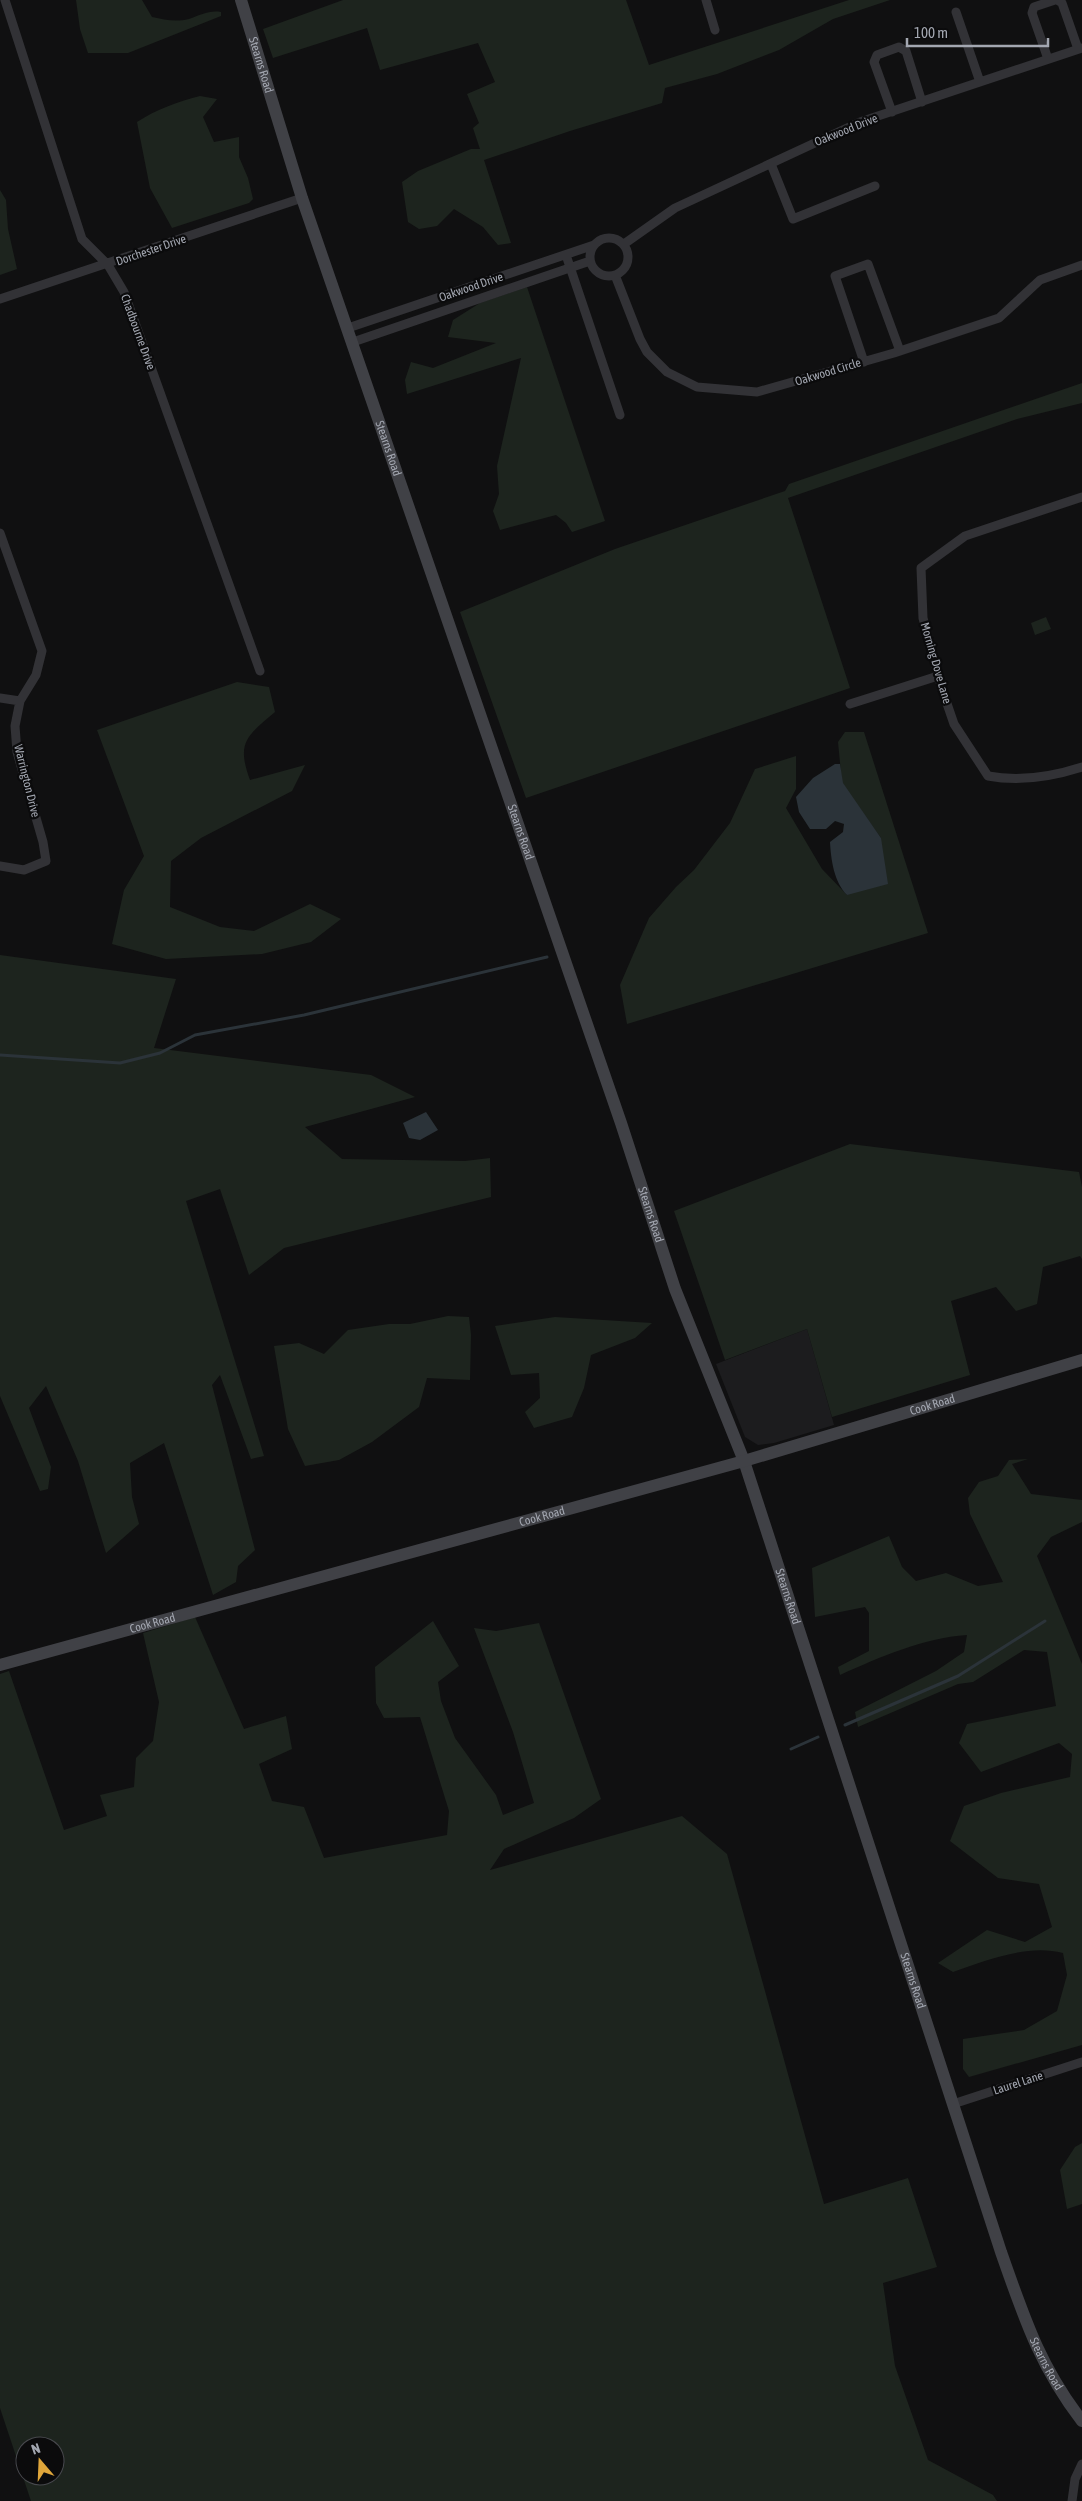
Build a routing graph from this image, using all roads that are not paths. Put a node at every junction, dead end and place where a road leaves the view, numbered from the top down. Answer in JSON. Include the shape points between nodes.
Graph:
{"nodes":[{"id":1,"x":5,"y":0,"type":"edge"},
{"id":2,"x":241,"y":0,"type":"edge"},
{"id":3,"x":706,"y":0,"type":"edge"},
{"id":4,"x":1056,"y":0,"type":"edge"},
{"id":5,"x":956,"y":12,"type":"dead end"},
{"id":6,"x":715,"y":30,"type":"dead end"},
{"id":7,"x":1080,"y":48,"type":"edge"},
{"id":8,"x":1048,"y":59,"type":"junction"},
{"id":9,"x":980,"y":82,"type":"junction"},
{"id":10,"x":922,"y":102,"type":"junction"},
{"id":11,"x":892,"y":112,"type":"junction"},
{"id":12,"x":771,"y":164,"type":"junction"},
{"id":13,"x":874,"y":186,"type":"dead end"},
{"id":14,"x":302,"y":198,"type":"junction"},
{"id":15,"x":624,"y":244,"type":"junction"},
{"id":16,"x":594,"y":245,"type":"junction"},
{"id":17,"x":566,"y":255,"type":"junction"},
{"id":18,"x":590,"y":261,"type":"junction"},
{"id":19,"x":108,"y":265,"type":"junction"},
{"id":20,"x":1082,"y":265,"type":"edge"},
{"id":21,"x":570,"y":268,"type":"junction"},
{"id":22,"x":615,"y":275,"type":"junction"},
{"id":23,"x":0,"y":299,"type":"edge"},
{"id":24,"x":348,"y":328,"type":"junction"},
{"id":25,"x":353,"y":342,"type":"junction"},
{"id":26,"x":900,"y":351,"type":"junction"},
{"id":27,"x":864,"y":362,"type":"junction"},
{"id":28,"x":620,"y":414,"type":"dead end"},
{"id":29,"x":1082,"y":497,"type":"edge"},
{"id":30,"x":0,"y":533,"type":"edge"},
{"id":31,"x":260,"y":672,"type":"dead end"},
{"id":32,"x":938,"y":676,"type":"junction"},
{"id":33,"x":0,"y":698,"type":"edge"},
{"id":34,"x":20,"y":701,"type":"junction"},
{"id":35,"x":850,"y":704,"type":"dead end"},
{"id":36,"x":1082,"y":767,"type":"edge"},
{"id":37,"x":0,"y":866,"type":"edge"},
{"id":38,"x":1082,"y":1360,"type":"edge"},
{"id":39,"x":744,"y":1461,"type":"junction"},
{"id":40,"x":0,"y":1665,"type":"edge"},
{"id":41,"x":1082,"y":2062,"type":"edge"},
{"id":42,"x":953,"y":2104,"type":"junction"},
{"id":43,"x":1082,"y":2421,"type":"edge"},
{"id":44,"x":1082,"y":2464,"type":"edge"},
{"id":45,"x":1072,"y":2501,"type":"edge"}],
"edges":[{"from":1,"to":19,"type":"street","name":"Chadbourne Drive","via":[[82,238]]},
{"from":2,"to":14,"type":"main road","name":"Stearns Road"},
{"from":3,"to":6,"type":"street"},
{"from":4,"to":7,"type":"street","via":[[1062,3]]},
{"from":4,"to":8,"type":"street","via":[[1034,7],[1032,13]]},
{"from":5,"to":9,"type":"street"},
{"from":7,"to":8,"type":"street","name":"Oakwood Drive"},
{"from":8,"to":9,"type":"street","name":"Oakwood Drive"},
{"from":9,"to":10,"type":"street","name":"Oakwood Drive"},
{"from":10,"to":11,"type":"street","name":"Oakwood Drive"},
{"from":10,"to":11,"type":"street","via":[[906,51],[899,48],[877,55],[874,62]]},
{"from":11,"to":12,"type":"street","name":"Oakwood Drive","via":[[843,129]]},
{"from":12,"to":13,"type":"street","via":[[793,219]]},
{"from":12,"to":15,"type":"street","name":"Oakwood Drive","via":[[675,208]]},
{"from":14,"to":19,"type":"street","name":"Dorchester Drive"},
{"from":14,"to":24,"type":"main road","name":"Stearns Road"},
{"from":15,"to":16,"type":"street","via":[[606,237]]},
{"from":15,"to":22,"type":"street","via":[[628,262]]},
{"from":16,"to":17,"type":"street","name":"Oakwood Drive"},
{"from":16,"to":18,"type":"street"},
{"from":17,"to":21,"type":"street"},
{"from":17,"to":24,"type":"street","name":"Oakwood Drive"},
{"from":18,"to":21,"type":"street","name":"Oakwood Drive"},
{"from":18,"to":22,"type":"street","via":[[596,272]]},
{"from":19,"to":23,"type":"street","name":"Dorchester Drive"},
{"from":19,"to":31,"type":"street","name":"Chadbourne Drive","via":[[124,292]]},
{"from":20,"to":26,"type":"street","name":"Oakwood Circle","via":[[1040,280],[999,318]]},
{"from":21,"to":25,"type":"street","name":"Oakwood Drive"},
{"from":21,"to":28,"type":"street"},
{"from":22,"to":27,"type":"street","name":"Oakwood Circle","via":[[635,330],[647,352],[667,372],[697,387],[757,392]]},
{"from":24,"to":25,"type":"main road","name":"Stearns Road"},
{"from":25,"to":39,"type":"main road","name":"Stearns Road","via":[[672,1280]]},
{"from":26,"to":27,"type":"street","name":"Oakwood Circle"},
{"from":26,"to":27,"type":"street","via":[[868,264],[835,276]]},
{"from":29,"to":32,"type":"street","name":"Morning Dove Lane","via":[[965,536],[921,568],[922,618]]},
{"from":30,"to":34,"type":"street","name":"Warrington Drive","via":[[42,651],[36,675]]},
{"from":32,"to":35,"type":"street"},
{"from":32,"to":36,"type":"street","name":"Morning Dove Lane","via":[[954,724],[988,776],[1008,780],[1037,778]]},
{"from":33,"to":34,"type":"street"},
{"from":34,"to":37,"type":"street","name":"Warrington Drive","via":[[15,726],[17,752],[46,861],[24,870]]},
{"from":38,"to":39,"type":"main road","name":"Cook Road"},
{"from":39,"to":40,"type":"main road","name":"Cook Road"},
{"from":39,"to":42,"type":"main road","name":"Stearns Road"},
{"from":41,"to":42,"type":"street","name":"Laurel Lane"},
{"from":42,"to":43,"type":"main road","name":"Stearns Road","via":[[1030,2335],[1048,2370]]},
{"from":44,"to":45,"type":"street","via":[[1075,2479]]}]}
